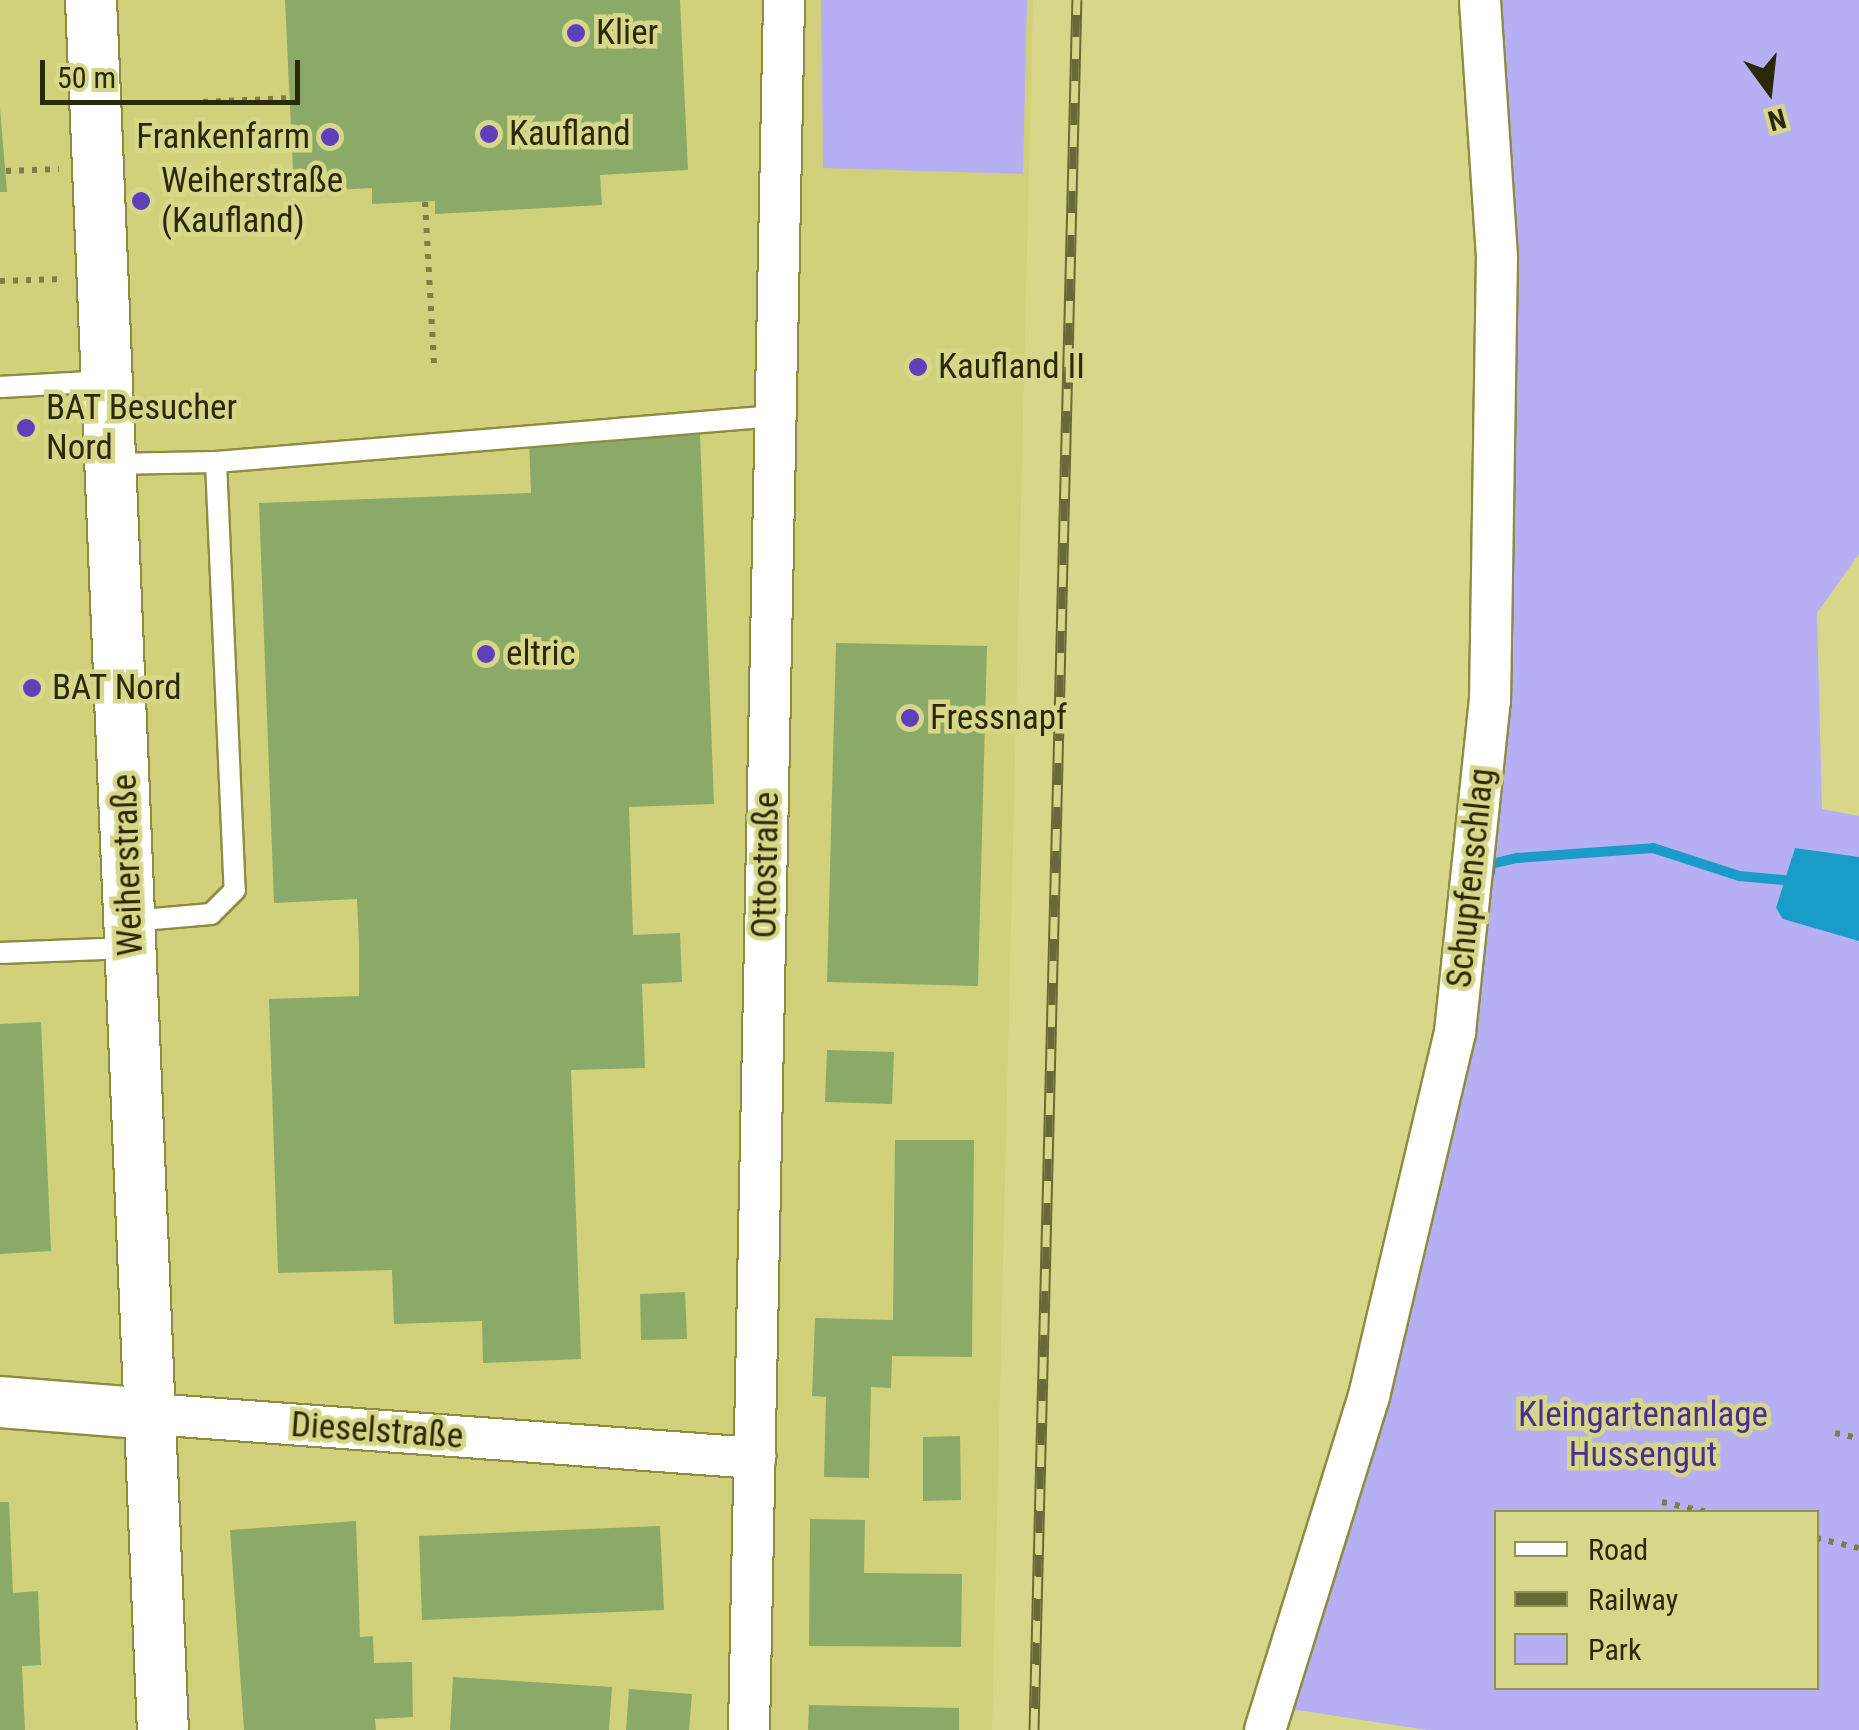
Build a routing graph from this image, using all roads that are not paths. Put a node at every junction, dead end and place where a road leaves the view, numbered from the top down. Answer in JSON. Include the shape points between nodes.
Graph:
{"nodes":[{"id":1,"x":91,"y":0,"type":"edge"},
{"id":2,"x":784,"y":0,"type":"edge"},
{"id":3,"x":1480,"y":0,"type":"edge"},
{"id":4,"x":107,"y":381,"type":"junction"},
{"id":5,"x":0,"y":387,"type":"edge"},
{"id":6,"x":775,"y":416,"type":"junction"},
{"id":7,"x":216,"y":462,"type":"junction"},
{"id":8,"x":110,"y":464,"type":"junction"},
{"id":9,"x":130,"y":934,"type":"junction"},
{"id":10,"x":0,"y":953,"type":"edge"},
{"id":11,"x":0,"y":1402,"type":"edge"},
{"id":12,"x":150,"y":1414,"type":"junction"},
{"id":13,"x":755,"y":1458,"type":"junction"},
{"id":14,"x":163,"y":1730,"type":"edge"},
{"id":15,"x":749,"y":1730,"type":"edge"},
{"id":16,"x":1265,"y":1730,"type":"edge"}],
"edges":[{"from":1,"to":4,"type":"street","name":"Weiherstraße"},
{"from":2,"to":6,"type":"street","name":"Ottostraße"},
{"from":3,"to":16,"type":"street","name":"Schupfenschlag","via":[[1497,257],[1490,701],[1455,1032],[1368,1396]]},
{"from":4,"to":5,"type":"lane"},
{"from":4,"to":8,"type":"street","name":"Weiherstraße"},
{"from":6,"to":7,"type":"lane"},
{"from":6,"to":13,"type":"street","name":"Ottostraße"},
{"from":7,"to":8,"type":"lane"},
{"from":7,"to":9,"type":"lane","via":[[234,890],[211,914]]},
{"from":8,"to":9,"type":"street","name":"Weiherstraße"},
{"from":9,"to":10,"type":"lane"},
{"from":9,"to":12,"type":"street","name":"Weiherstraße"},
{"from":11,"to":12,"type":"street","name":"Dieselstraße"},
{"from":12,"to":13,"type":"street","name":"Dieselstraße"},
{"from":12,"to":14,"type":"street","name":"Weiherstraße"},
{"from":13,"to":15,"type":"street","name":"Ottostraße"}]}
